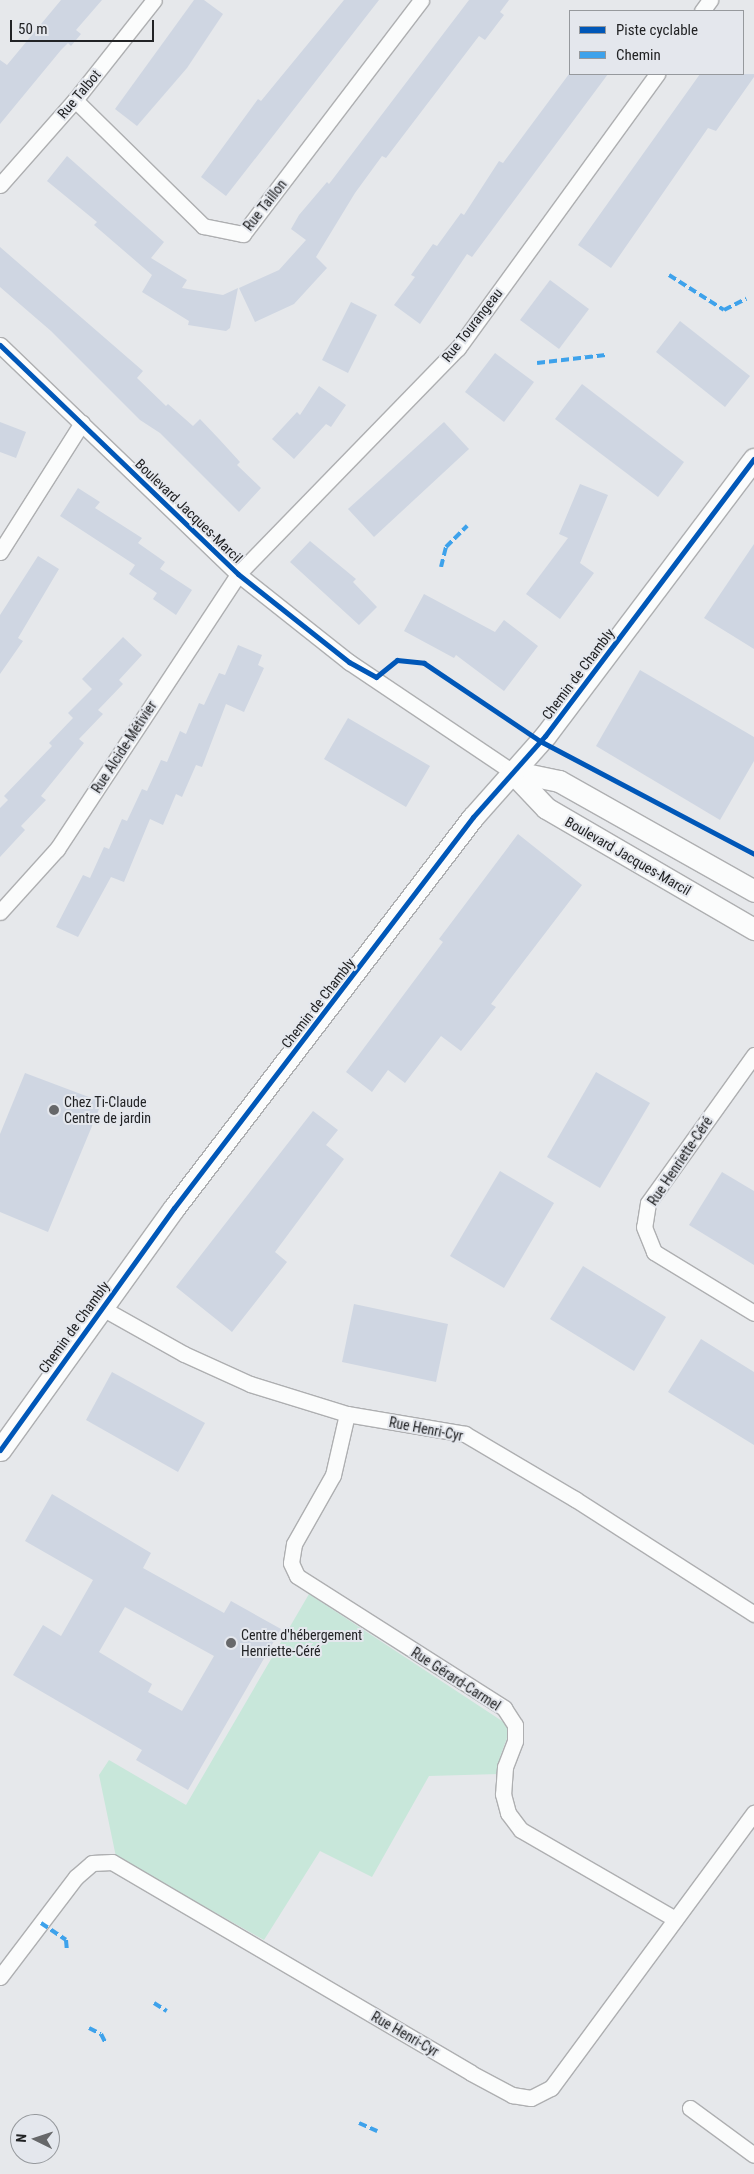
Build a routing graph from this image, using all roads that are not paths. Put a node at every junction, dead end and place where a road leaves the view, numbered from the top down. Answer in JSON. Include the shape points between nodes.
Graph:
{"nodes":[{"id":1,"x":154,"y":0,"type":"edge"},
{"id":2,"x":421,"y":0,"type":"edge"},
{"id":3,"x":656,"y":75,"type":"edge"},
{"id":4,"x":74,"y":100,"type":"junction"},
{"id":5,"x":0,"y":185,"type":"edge"},
{"id":6,"x":0,"y":345,"type":"edge"},
{"id":7,"x":82,"y":423,"type":"junction"},
{"id":8,"x":754,"y":458,"type":"edge"},
{"id":9,"x":0,"y":552,"type":"edge"},
{"id":10,"x":238,"y":574,"type":"junction"},
{"id":11,"x":511,"y":771,"type":"junction"},
{"id":12,"x":754,"y":892,"type":"edge"},
{"id":13,"x":0,"y":912,"type":"edge"},
{"id":14,"x":754,"y":929,"type":"edge"},
{"id":15,"x":754,"y":1055,"type":"edge"},
{"id":16,"x":102,"y":1308,"type":"junction"},
{"id":17,"x":754,"y":1312,"type":"edge"},
{"id":18,"x":347,"y":1414,"type":"junction"},
{"id":19,"x":0,"y":1450,"type":"edge"},
{"id":20,"x":754,"y":1614,"type":"edge"},
{"id":21,"x":754,"y":1813,"type":"edge"},
{"id":22,"x":675,"y":1919,"type":"junction"},
{"id":23,"x":0,"y":1977,"type":"edge"},
{"id":24,"x":690,"y":2108,"type":"dead end"},
{"id":25,"x":754,"y":2155,"type":"edge"}],
"edges":[{"from":1,"to":4,"type":"street","name":"Rue Talbot"},
{"from":2,"to":4,"type":"street","name":"Rue Taillon","via":[[243,234],[203,226]]},
{"from":3,"to":10,"type":"street","name":"Rue Tourangeau","via":[[458,348]]},
{"from":4,"to":5,"type":"street","name":"Rue Talbot"},
{"from":6,"to":7,"type":"street","name":"Boulevard Jacques-Marcil"},
{"from":7,"to":9,"type":"street"},
{"from":7,"to":10,"type":"street","name":"Boulevard Jacques-Marcil"},
{"from":8,"to":11,"type":"street","name":"Chemin de Chambly","via":[[551,728]]},
{"from":10,"to":11,"type":"street","name":"Boulevard Jacques-Marcil","via":[[349,662]]},
{"from":10,"to":13,"type":"street","name":"Rue Alcide-Métivier","via":[[57,849]]},
{"from":11,"to":12,"type":"street","name":"Boulevard Jacques-Marcil","via":[[559,781]]},
{"from":11,"to":14,"type":"street","name":"Boulevard Jacques-Marcil","via":[[546,808]]},
{"from":11,"to":16,"type":"street","name":"Chemin de Chambly","via":[[180,1200]]},
{"from":15,"to":17,"type":"street","name":"Rue Henriette-Céré","via":[[648,1203],[644,1227],[654,1252]]},
{"from":16,"to":18,"type":"street","name":"Rue Henri-Cyr","via":[[184,1354],[250,1384]]},
{"from":16,"to":19,"type":"street","name":"Chemin de Chambly"},
{"from":18,"to":20,"type":"street","name":"Rue Henri-Cyr","via":[[465,1434],[575,1499]]},
{"from":18,"to":22,"type":"street","name":"Rue Gérard-Carmel","via":[[333,1475],[294,1544],[291,1563],[296,1576],[504,1708],[515,1725],[515,1741],[506,1767],[503,1794],[508,1813],[521,1830]]},
{"from":21,"to":22,"type":"street","name":"Rue Henri-Cyr"},
{"from":22,"to":23,"type":"street","name":"Rue Henri-Cyr","via":[[551,2088],[531,2098],[512,2095],[471,2073],[112,1862],[92,1863],[76,1877]]},
{"from":24,"to":25,"type":"street"}]}
